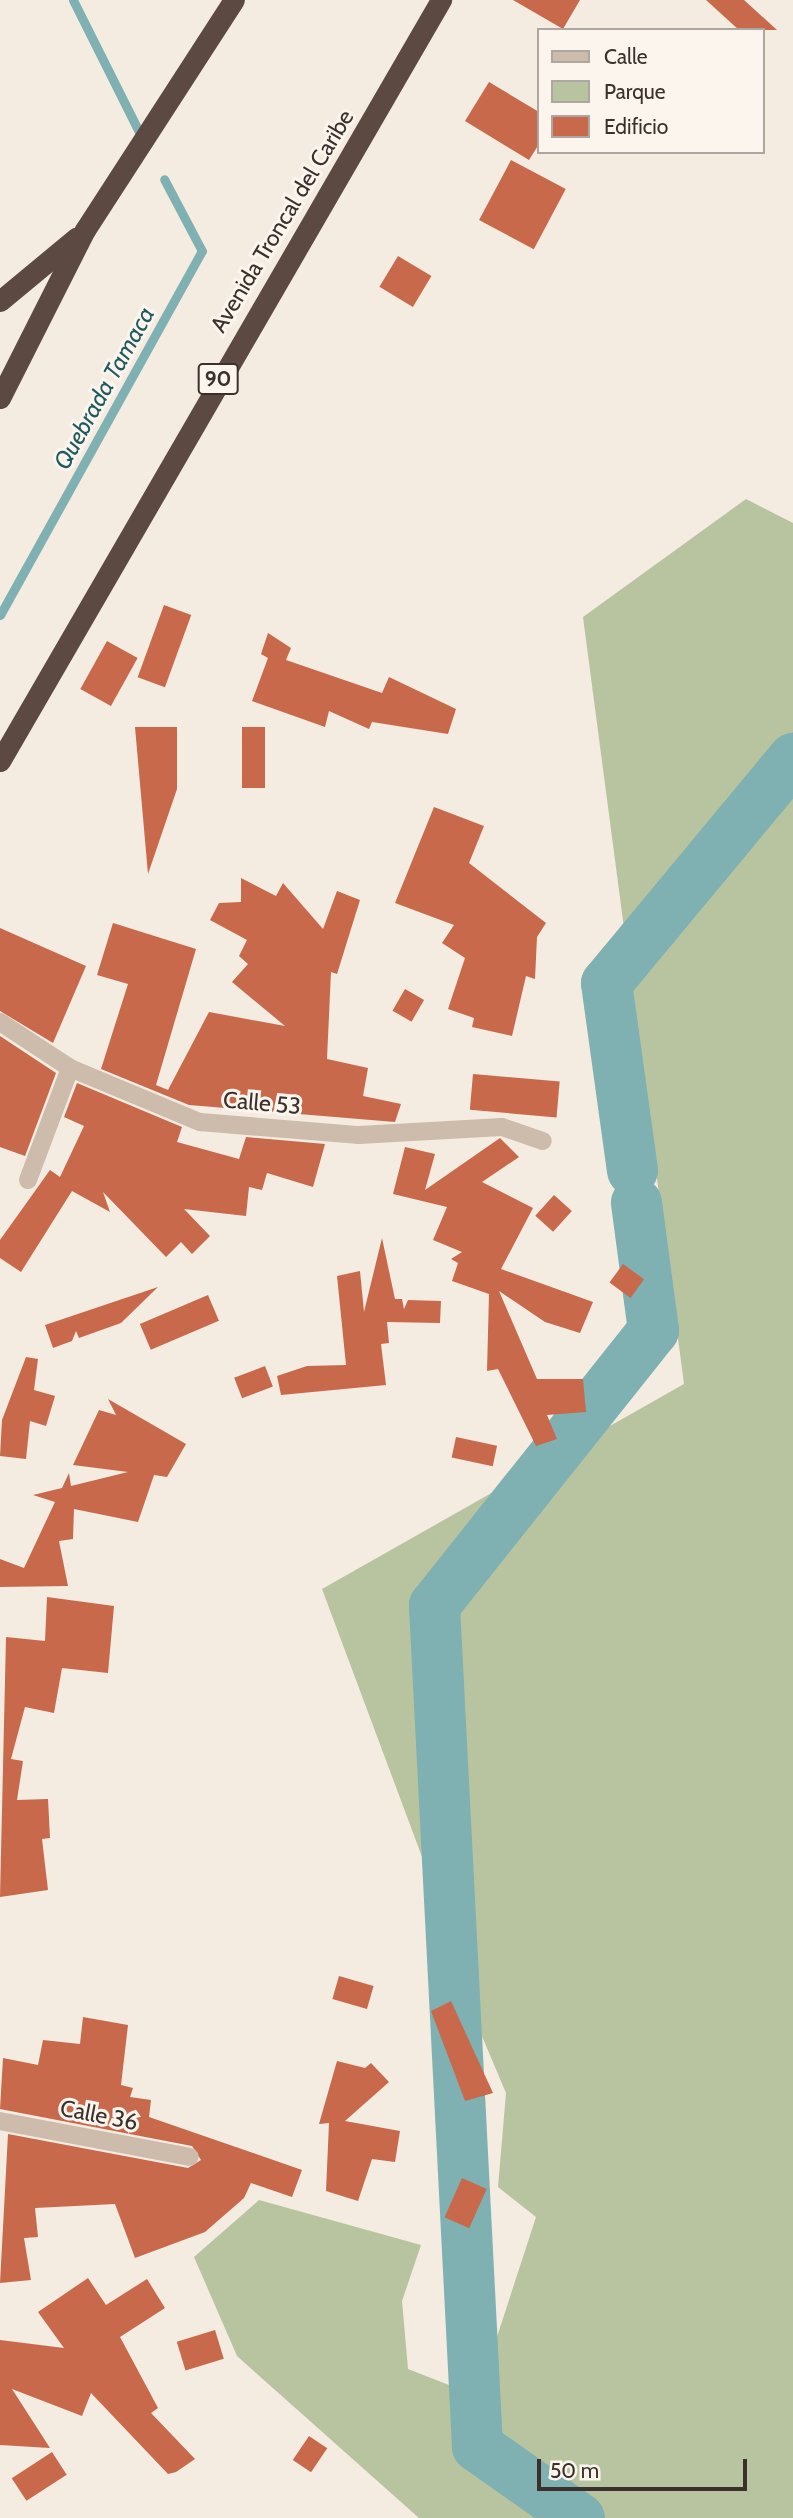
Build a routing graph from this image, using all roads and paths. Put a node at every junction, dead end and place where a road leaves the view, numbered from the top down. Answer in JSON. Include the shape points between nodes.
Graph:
{"nodes":[{"id":1,"x":234,"y":0,"type":"edge"},
{"id":2,"x":442,"y":0,"type":"edge"},
{"id":3,"x":85,"y":230,"type":"junction"},
{"id":4,"x":0,"y":301,"type":"edge"},
{"id":5,"x":0,"y":398,"type":"edge"},
{"id":6,"x":0,"y":761,"type":"edge"},
{"id":7,"x":0,"y":1022,"type":"edge"},
{"id":8,"x":71,"y":1068,"type":"junction"},
{"id":9,"x":543,"y":1141,"type":"dead end"},
{"id":10,"x":28,"y":1180,"type":"dead end"},
{"id":11,"x":0,"y":2120,"type":"edge"},
{"id":12,"x":190,"y":2157,"type":"dead end"}],
"edges":[{"from":1,"to":3,"type":"highway"},
{"from":2,"to":6,"type":"highway","name":"Avenida Troncal del Caribe","number":"90"},
{"from":3,"to":4,"type":"highway"},
{"from":3,"to":5,"type":"highway"},
{"from":7,"to":8,"type":"street","name":"Calle 53"},
{"from":8,"to":9,"type":"street","name":"Calle 53","via":[[200,1122],[359,1135],[502,1127]]},
{"from":8,"to":10,"type":"street"},
{"from":11,"to":12,"type":"street","name":"Calle 36"}]}
